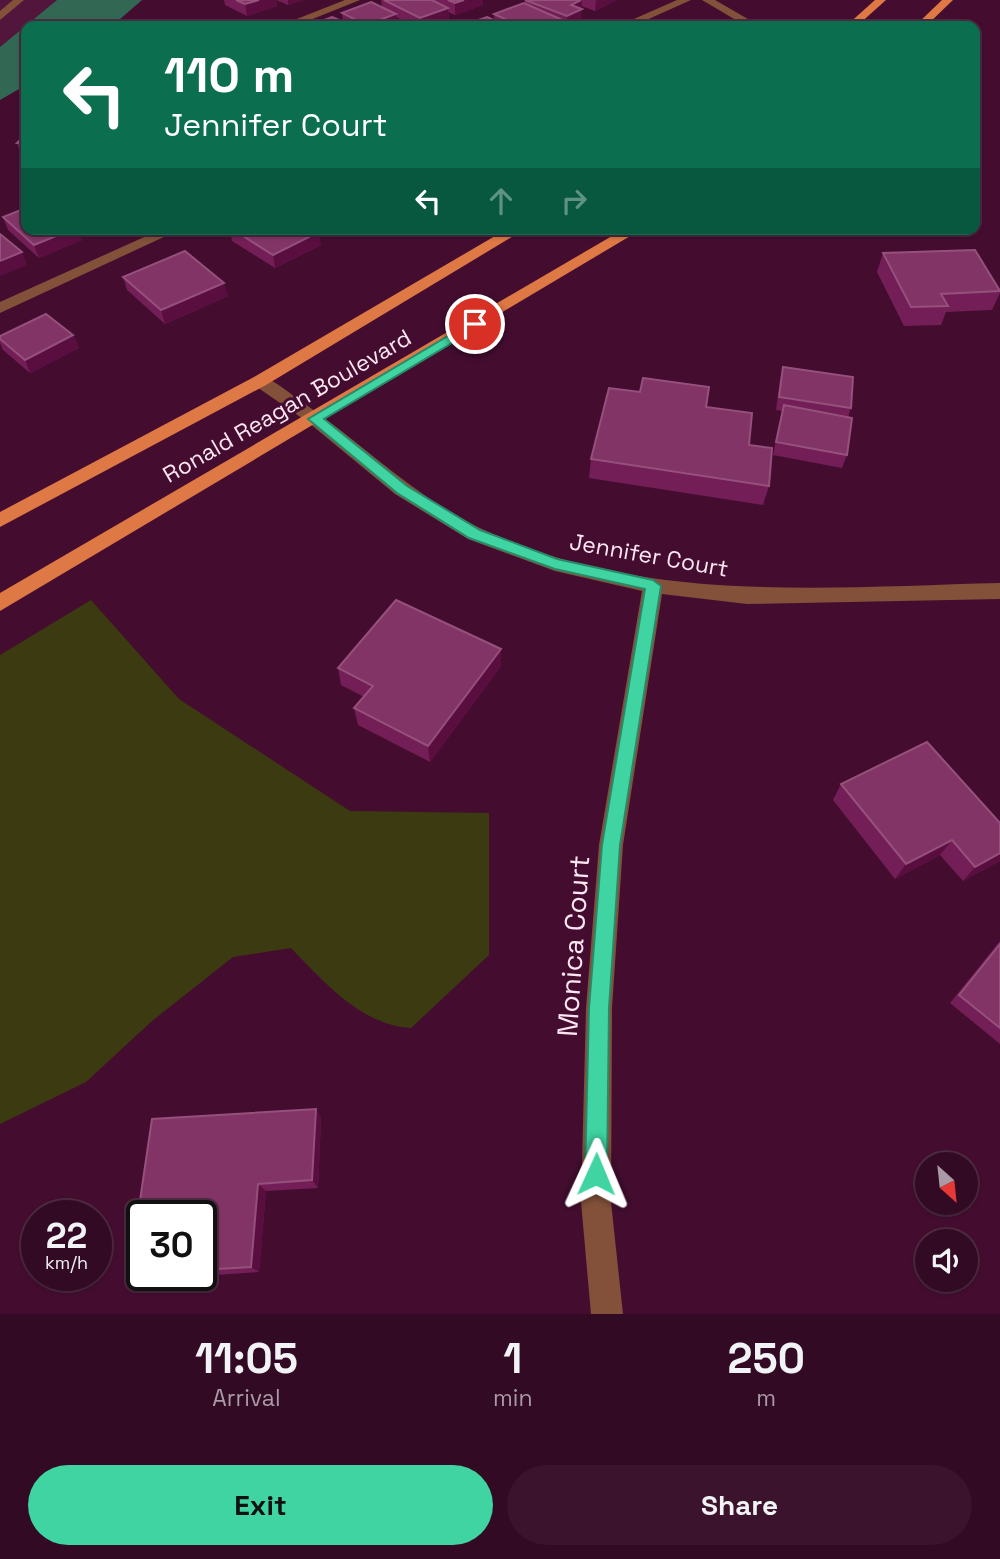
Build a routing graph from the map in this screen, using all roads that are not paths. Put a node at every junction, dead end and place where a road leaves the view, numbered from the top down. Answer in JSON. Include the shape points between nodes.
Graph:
{"nodes":[{"id":1,"x":19,"y":0,"type":"edge"},
{"id":2,"x":355,"y":0,"type":"edge"},
{"id":3,"x":686,"y":0,"type":"edge"},
{"id":4,"x":707,"y":0,"type":"edge"},
{"id":5,"x":881,"y":0,"type":"edge"},
{"id":6,"x":948,"y":0,"type":"edge"},
{"id":7,"x":0,"y":17,"type":"edge"},
{"id":8,"x":298,"y":21,"type":"edge"},
{"id":9,"x":636,"y":21,"type":"edge"},
{"id":10,"x":745,"y":21,"type":"edge"},
{"id":11,"x":857,"y":21,"type":"edge"},
{"id":12,"x":925,"y":21,"type":"edge"},
{"id":13,"x":161,"y":235,"type":"edge"},
{"id":14,"x":508,"y":235,"type":"edge"},
{"id":15,"x":625,"y":235,"type":"edge"},
{"id":16,"x":0,"y":308,"type":"edge"},
{"id":17,"x":260,"y":381,"type":"junction"},
{"id":18,"x":315,"y":419,"type":"junction"},
{"id":19,"x":0,"y":520,"type":"edge"},
{"id":20,"x":653,"y":586,"type":"junction"},
{"id":21,"x":1000,"y":591,"type":"edge"},
{"id":22,"x":0,"y":603,"type":"edge"},
{"id":23,"x":607,"y":1314,"type":"edge"}],
"edges":[{"from":1,"to":7,"type":"street"},
{"from":2,"to":8,"type":"street"},
{"from":3,"to":9,"type":"street"},
{"from":4,"to":10,"type":"street"},
{"from":5,"to":11,"type":"main road"},
{"from":6,"to":12,"type":"main road"},
{"from":13,"to":16,"type":"street"},
{"from":14,"to":17,"type":"main road","name":"Ronald Reagan Boulevard"},
{"from":15,"to":18,"type":"main road","name":"Ronald Reagan Boulevard"},
{"from":17,"to":18,"type":"street","name":"Jennifer Court"},
{"from":17,"to":19,"type":"main road","name":"Ronald Reagan Boulevard"},
{"from":18,"to":20,"type":"street","name":"Jennifer Court","via":[[402,489],[475,534],[555,564]]},
{"from":18,"to":22,"type":"main road","name":"Ronald Reagan Boulevard"},
{"from":20,"to":21,"type":"street","name":"Jennifer Court","via":[[747,596]]},
{"from":20,"to":23,"type":"street","name":"Monica Court","via":[[611,845],[599,1008],[596,1202]]}]}
